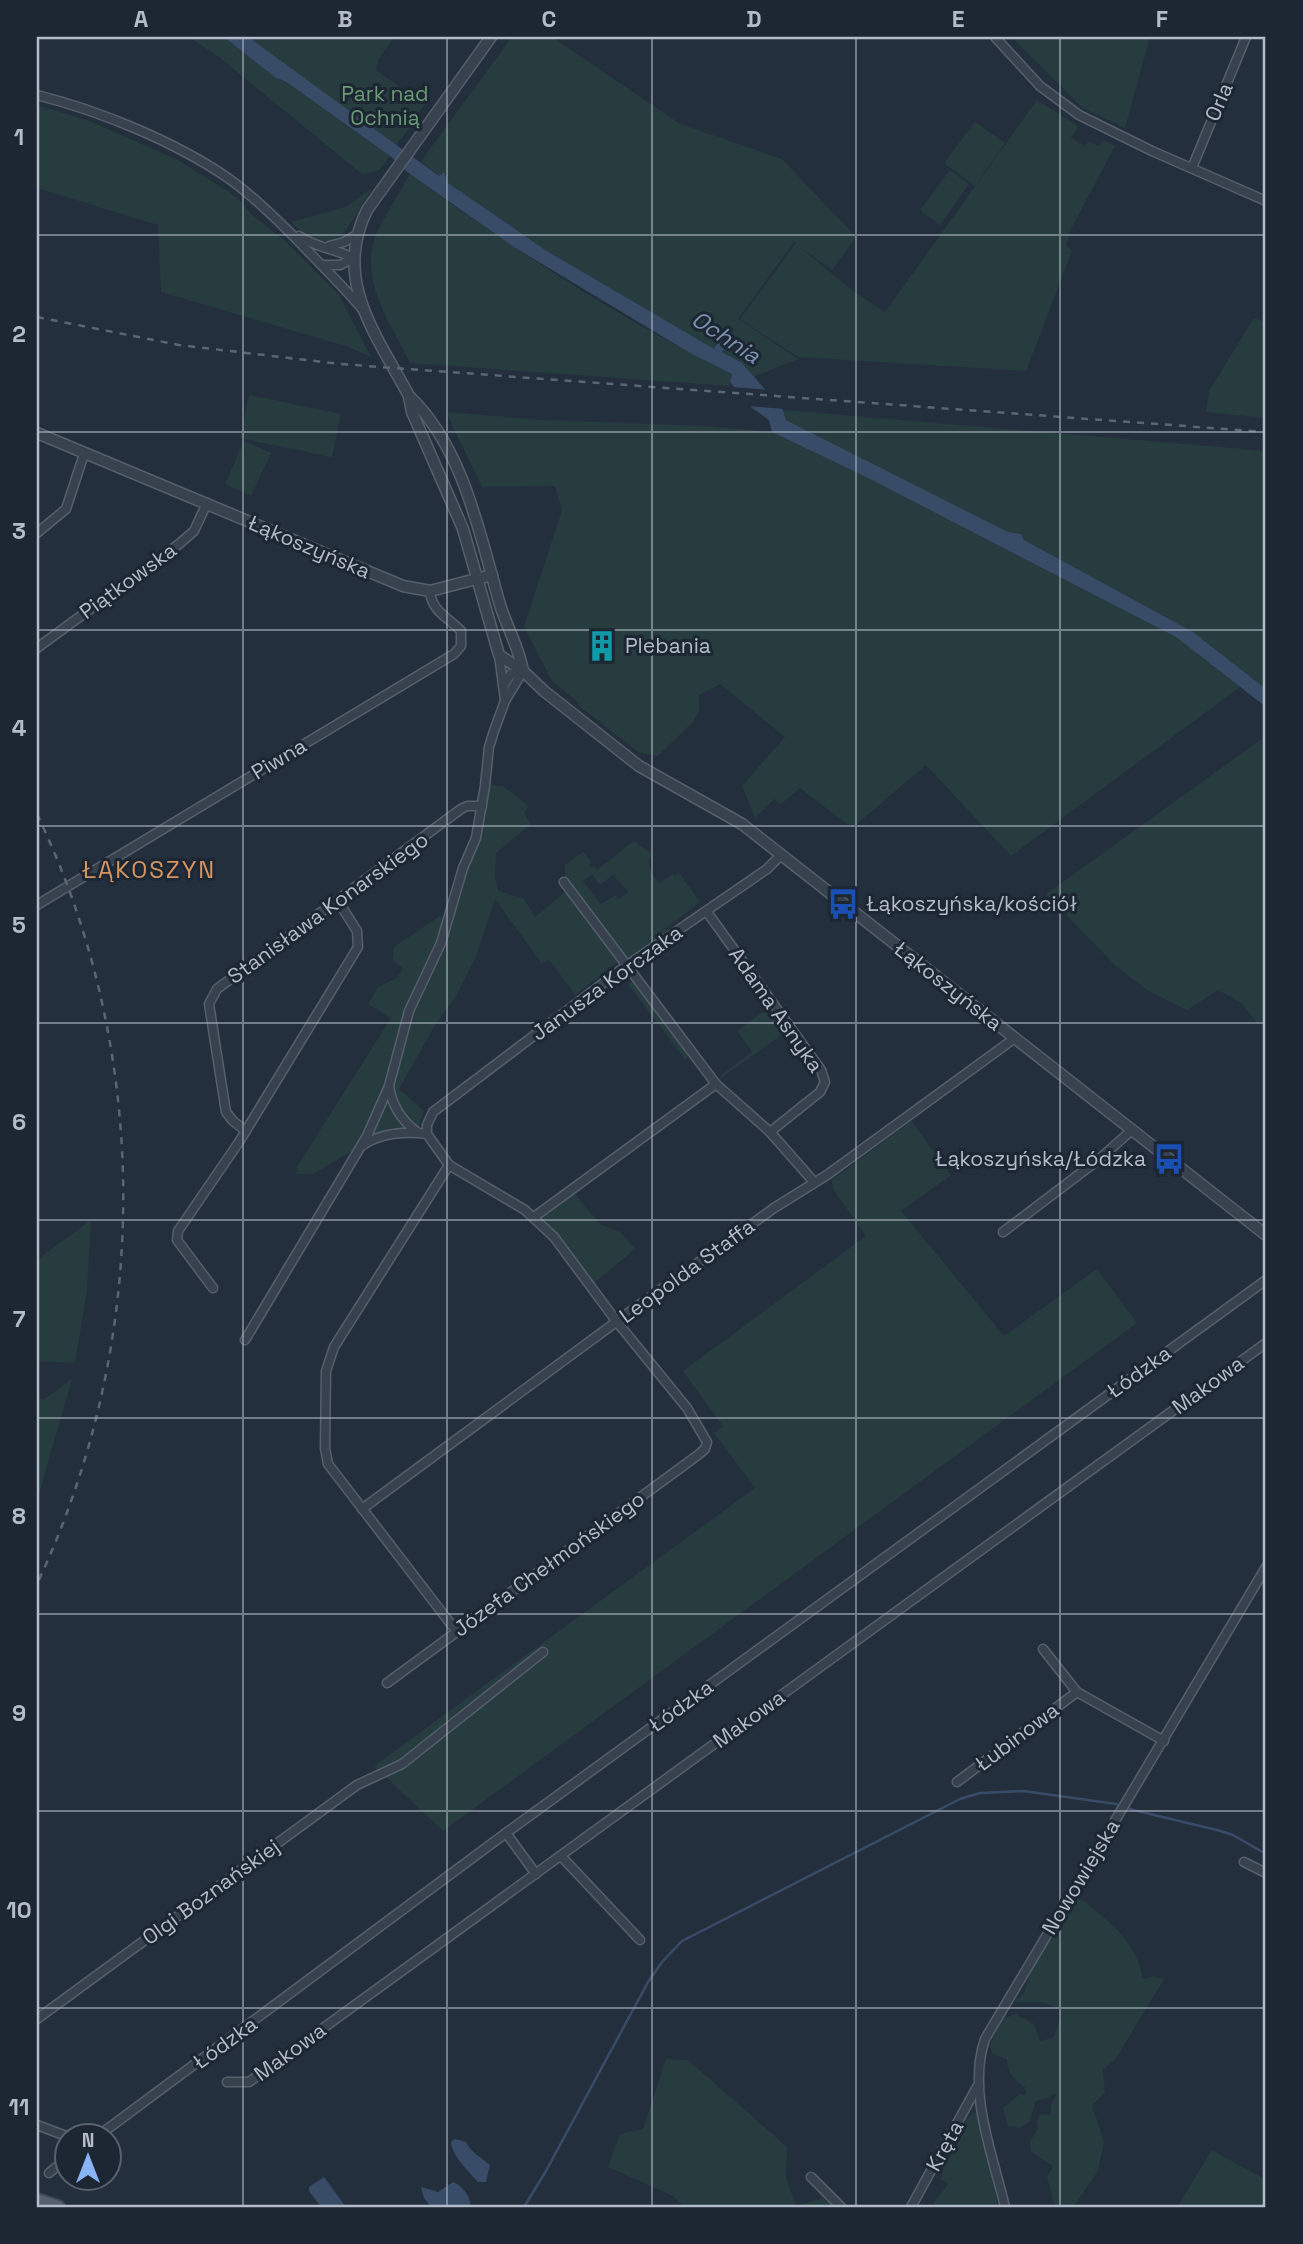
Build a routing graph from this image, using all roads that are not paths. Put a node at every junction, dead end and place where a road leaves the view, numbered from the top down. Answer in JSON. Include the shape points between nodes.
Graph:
{"nodes":[{"id":1,"x":491,"y":37,"type":"edge"},
{"id":2,"x":995,"y":37,"type":"edge"},
{"id":3,"x":1246,"y":37,"type":"edge"},
{"id":4,"x":37,"y":94,"type":"edge"},
{"id":5,"x":1192,"y":168,"type":"junction"},
{"id":6,"x":1266,"y":201,"type":"edge"},
{"id":7,"x":283,"y":226,"type":"junction"},
{"id":8,"x":358,"y":234,"type":"junction"},
{"id":9,"x":321,"y":247,"type":"junction"},
{"id":10,"x":354,"y":258,"type":"junction"},
{"id":11,"x":324,"y":265,"type":"junction"},
{"id":12,"x":363,"y":310,"type":"junction"},
{"id":13,"x":409,"y":396,"type":"junction"},
{"id":14,"x":37,"y":433,"type":"edge"},
{"id":15,"x":84,"y":454,"type":"junction"},
{"id":16,"x":206,"y":503,"type":"junction"},
{"id":17,"x":37,"y":533,"type":"edge"},
{"id":18,"x":492,"y":575,"type":"junction"},
{"id":19,"x":478,"y":579,"type":"junction"},
{"id":20,"x":430,"y":592,"type":"junction"},
{"id":21,"x":37,"y":648,"type":"edge"},
{"id":22,"x":499,"y":655,"type":"junction"},
{"id":23,"x":523,"y":671,"type":"junction"},
{"id":24,"x":503,"y":686,"type":"junction"},
{"id":25,"x":505,"y":701,"type":"junction"},
{"id":26,"x":482,"y":806,"type":"junction"},
{"id":27,"x":781,"y":855,"type":"junction"},
{"id":28,"x":564,"y":883,"type":"dead end"},
{"id":29,"x":338,"y":901,"type":"junction"},
{"id":30,"x":37,"y":905,"type":"edge"},
{"id":31,"x":707,"y":912,"type":"junction"},
{"id":32,"x":626,"y":966,"type":"junction"},
{"id":33,"x":1015,"y":1038,"type":"junction"},
{"id":34,"x":716,"y":1084,"type":"junction"},
{"id":35,"x":389,"y":1086,"type":"junction"},
{"id":36,"x":1132,"y":1130,"type":"junction"},
{"id":37,"x":246,"y":1131,"type":"junction"},
{"id":38,"x":417,"y":1132,"type":"junction"},
{"id":39,"x":770,"y":1132,"type":"junction"},
{"id":40,"x":427,"y":1134,"type":"junction"},
{"id":41,"x":358,"y":1148,"type":"junction"},
{"id":42,"x":449,"y":1165,"type":"junction"},
{"id":43,"x":814,"y":1182,"type":"junction"},
{"id":44,"x":534,"y":1217,"type":"junction"},
{"id":45,"x":1003,"y":1231,"type":"dead end"},
{"id":46,"x":1266,"y":1235,"type":"edge"},
{"id":47,"x":1266,"y":1280,"type":"edge"},
{"id":48,"x":213,"y":1288,"type":"dead end"},
{"id":49,"x":617,"y":1322,"type":"junction"},
{"id":50,"x":245,"y":1340,"type":"dead end"},
{"id":51,"x":1266,"y":1343,"type":"edge"},
{"id":52,"x":362,"y":1509,"type":"junction"},
{"id":53,"x":1266,"y":1567,"type":"edge"},
{"id":54,"x":457,"y":1632,"type":"junction"},
{"id":55,"x":1043,"y":1649,"type":"dead end"},
{"id":56,"x":543,"y":1652,"type":"dead end"},
{"id":57,"x":387,"y":1683,"type":"dead end"},
{"id":58,"x":1077,"y":1692,"type":"junction"},
{"id":59,"x":1164,"y":1741,"type":"junction"},
{"id":60,"x":957,"y":1782,"type":"dead end"},
{"id":61,"x":506,"y":1833,"type":"junction"},
{"id":62,"x":561,"y":1856,"type":"junction"},
{"id":63,"x":1244,"y":1862,"type":"dead end"},
{"id":64,"x":1266,"y":1872,"type":"edge"},
{"id":65,"x":536,"y":1874,"type":"junction"},
{"id":66,"x":640,"y":1940,"type":"dead end"},
{"id":67,"x":37,"y":2019,"type":"edge"},
{"id":68,"x":228,"y":2082,"type":"dead end"},
{"id":69,"x":978,"y":2084,"type":"junction"},
{"id":70,"x":117,"y":2122,"type":"edge"},
{"id":71,"x":52,"y":2171,"type":"edge"},
{"id":72,"x":49,"y":2173,"type":"dead end"},
{"id":73,"x":811,"y":2177,"type":"dead end"},
{"id":74,"x":37,"y":2200,"type":"edge"},
{"id":75,"x":58,"y":2207,"type":"edge"},
{"id":76,"x":841,"y":2207,"type":"edge"},
{"id":77,"x":911,"y":2207,"type":"edge"},
{"id":78,"x":1005,"y":2207,"type":"edge"}],
"edges":[{"from":1,"to":8,"type":"street","via":[[368,210]]},
{"from":2,"to":5,"type":"street","via":[[1055,100],[1105,129]]},
{"from":3,"to":5,"type":"street","name":"Orla"},
{"from":4,"to":7,"type":"street","via":[[104,115],[184,152],[231,180]]},
{"from":5,"to":6,"type":"street"},
{"from":7,"to":9,"type":"street"},
{"from":7,"to":11,"type":"street"},
{"from":8,"to":9,"type":"street"},
{"from":8,"to":10,"type":"street"},
{"from":9,"to":10,"type":"street"},
{"from":10,"to":11,"type":"street","via":[[340,265]]},
{"from":10,"to":12,"type":"street","via":[[354,282]]},
{"from":11,"to":12,"type":"street"},
{"from":12,"to":13,"type":"street"},
{"from":13,"to":18,"type":"street","via":[[437,433],[466,490]]},
{"from":13,"to":19,"type":"street","via":[[463,529]]},
{"from":14,"to":15,"type":"street","name":"Łąkoszyńska"},
{"from":15,"to":16,"type":"street","name":"Łąkoszyńska"},
{"from":15,"to":17,"type":"street","via":[[66,509]]},
{"from":16,"to":20,"type":"street","name":"Łąkoszyńska","via":[[403,586]]},
{"from":16,"to":21,"type":"street","name":"Piątkowska","via":[[194,531],[179,544]]},
{"from":18,"to":19,"type":"street","name":"Łąkoszyńska"},
{"from":18,"to":23,"type":"street"},
{"from":19,"to":20,"type":"street","name":"Łąkoszyńska"},
{"from":19,"to":22,"type":"street"},
{"from":20,"to":30,"type":"street","name":"Piwna","via":[[438,611],[461,631],[461,646],[454,654]]},
{"from":22,"to":23,"type":"street","name":"Łąkoszyńska"},
{"from":22,"to":24,"type":"street"},
{"from":23,"to":24,"type":"street","via":[[511,674]]},
{"from":23,"to":25,"type":"street"},
{"from":23,"to":27,"type":"street","name":"Łąkoszyńska","via":[[639,766],[742,824]]},
{"from":24,"to":25,"type":"street"},
{"from":25,"to":26,"type":"street","via":[[489,747]]},
{"from":26,"to":29,"type":"street","name":"Stanisława Konarskiego","via":[[467,806]]},
{"from":26,"to":35,"type":"street","via":[[441,943],[409,1011]]},
{"from":27,"to":31,"type":"street","name":"Janusza Korczaka"},
{"from":27,"to":33,"type":"street","name":"Łąkoszyńska"},
{"from":28,"to":32,"type":"street"},
{"from":29,"to":37,"type":"street","via":[[357,931],[358,947]]},
{"from":29,"to":37,"type":"street","name":"Stanisława Konarskiego","via":[[217,989],[209,1004],[226,1112]]},
{"from":31,"to":32,"type":"street","name":"Janusza Korczaka"},
{"from":31,"to":39,"type":"street","name":"Adama Asnyka","via":[[821,1070],[825,1082],[820,1092]]},
{"from":32,"to":34,"type":"street"},
{"from":32,"to":40,"type":"street","name":"Janusza Korczaka","via":[[433,1112]]},
{"from":33,"to":36,"type":"street","name":"Łąkoszyńska"},
{"from":33,"to":43,"type":"street","name":"Leopolda Staffa"},
{"from":34,"to":39,"type":"street"},
{"from":34,"to":44,"type":"street"},
{"from":35,"to":38,"type":"street","via":[[396,1109]]},
{"from":35,"to":41,"type":"street"},
{"from":36,"to":45,"type":"street"},
{"from":36,"to":46,"type":"street","name":"Łąkoszyńska"},
{"from":37,"to":48,"type":"street","via":[[178,1231],[177,1240]]},
{"from":38,"to":40,"type":"street"},
{"from":38,"to":41,"type":"street","via":[[385,1135]]},
{"from":39,"to":43,"type":"street"},
{"from":40,"to":42,"type":"street"},
{"from":41,"to":50,"type":"street"},
{"from":42,"to":44,"type":"street"},
{"from":42,"to":52,"type":"street","via":[[334,1347],[327,1371],[326,1458]]},
{"from":43,"to":49,"type":"street","name":"Leopolda Staffa"},
{"from":44,"to":49,"type":"street"},
{"from":47,"to":61,"type":"street","name":"Łódzka"},
{"from":49,"to":52,"type":"street","name":"Leopolda Staffa"},
{"from":49,"to":54,"type":"street","name":"Józefa Chełmońskiego","via":[[687,1408],[707,1442],[705,1449]]},
{"from":51,"to":62,"type":"street","name":"Makowa"},
{"from":52,"to":54,"type":"street"},
{"from":53,"to":59,"type":"street","name":"Nowowiejska"},
{"from":54,"to":57,"type":"street","name":"Józefa Chełmońskiego"},
{"from":55,"to":58,"type":"street","name":"Łubinowa"},
{"from":56,"to":67,"type":"street","name":"Olgi Boznańskiej","via":[[418,1752],[357,1785]]},
{"from":58,"to":59,"type":"street","name":"Łubinowa"},
{"from":58,"to":60,"type":"street","name":"Łubinowa"},
{"from":59,"to":69,"type":"street","name":"Nowowiejska","via":[[985,2039]]},
{"from":61,"to":65,"type":"street"},
{"from":61,"to":70,"type":"street","name":"Łódzka"},
{"from":62,"to":65,"type":"street","name":"Makowa"},
{"from":62,"to":66,"type":"street"},
{"from":63,"to":64,"type":"street"},
{"from":65,"to":68,"type":"street","name":"Makowa","via":[[249,2082]]},
{"from":69,"to":77,"type":"street","name":"Kręta"},
{"from":69,"to":78,"type":"street","name":"Nowowiejska"},
{"from":71,"to":72,"type":"street"},
{"from":73,"to":76,"type":"street"},
{"from":74,"to":75,"type":"main road"}]}
